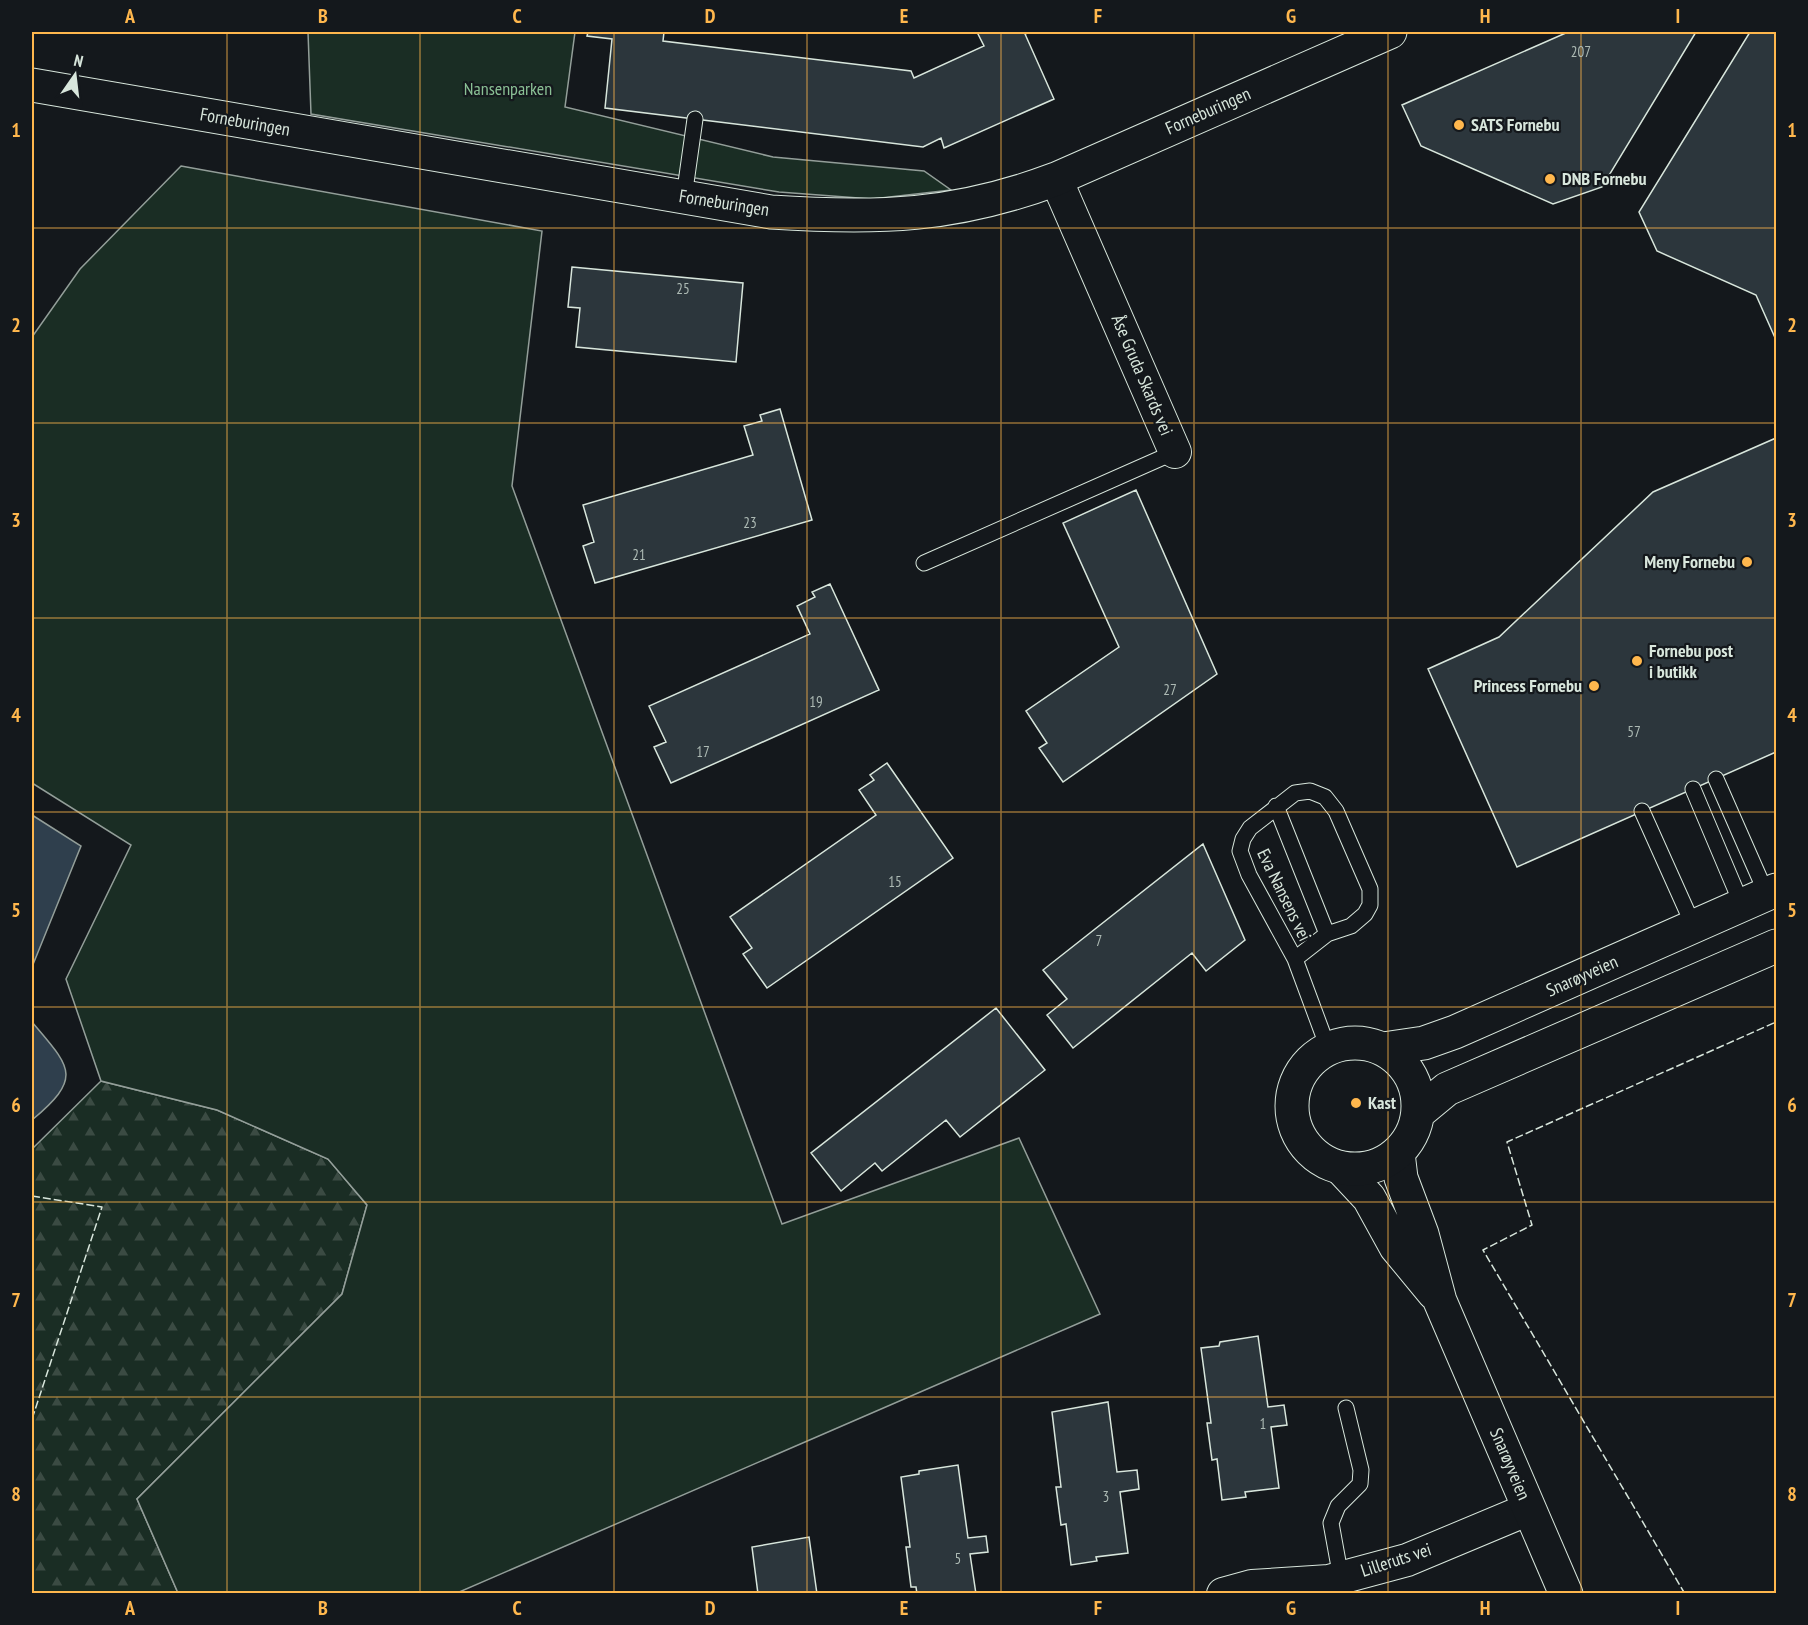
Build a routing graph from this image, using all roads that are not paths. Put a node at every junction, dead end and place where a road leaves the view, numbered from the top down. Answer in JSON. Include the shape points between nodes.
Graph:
{"nodes":[{"id":1,"x":1390,"y":32,"type":"edge"},
{"id":2,"x":32,"y":86,"type":"edge"},
{"id":3,"x":695,"y":119,"type":"dead end"},
{"id":4,"x":1056,"y":179,"type":"junction"},
{"id":5,"x":684,"y":197,"type":"junction"},
{"id":6,"x":1175,"y":452,"type":"joint"},
{"id":7,"x":924,"y":563,"type":"dead end"},
{"id":8,"x":1716,"y":779,"type":"dead end"},
{"id":9,"x":1693,"y":789,"type":"dead end"},
{"id":10,"x":1275,"y":806,"type":"junction"},
{"id":11,"x":1642,"y":811,"type":"dead end"},
{"id":12,"x":1762,"y":897,"type":"edge"},
{"id":13,"x":1694,"y":927,"type":"junction"},
{"id":14,"x":1327,"y":934,"type":"junction"},
{"id":15,"x":1776,"y":946,"type":"edge"},
{"id":16,"x":1295,"y":959,"type":"junction"},
{"id":17,"x":1328,"y":1048,"type":"junction"},
{"id":18,"x":1383,"y":1049,"type":"junction"},
{"id":19,"x":1418,"y":1113,"type":"junction"},
{"id":20,"x":1398,"y":1153,"type":"junction"},
{"id":21,"x":1341,"y":1168,"type":"junction"},
{"id":22,"x":1440,"y":1300,"type":"junction"},
{"id":23,"x":1346,"y":1408,"type":"dead end"},
{"id":24,"x":1529,"y":1509,"type":"junction"},
{"id":25,"x":1334,"y":1584,"type":"edge"},
{"id":26,"x":1222,"y":1593,"type":"edge"},
{"id":27,"x":1566,"y":1593,"type":"edge"}],
"edges":[{"from":1,"to":4,"type":"street","name":"Forneburingen"},
{"from":2,"to":5,"type":"street","name":"Forneburingen"},
{"from":3,"to":5,"type":"lane"},
{"from":4,"to":5,"type":"street","name":"Forneburingen","via":[[974,204],[873,216],[771,212]]},
{"from":4,"to":6,"type":"street","name":"Åse Gruda Skards vei"},
{"from":6,"to":7,"type":"lane","name":"Åse Gruda Skards vei"},
{"from":8,"to":12,"type":"lane"},
{"from":9,"to":12,"type":"lane"},
{"from":10,"to":14,"type":"lane"},
{"from":10,"to":14,"type":"lane","name":"Eva Nansens vei","via":[[1294,793],[1310,790],[1325,797],[1336,812],[1370,889],[1370,905],[1365,914],[1351,926]]},
{"from":10,"to":16,"type":"lane","name":"Eva Nansens vei","via":[[1250,828],[1240,851]]},
{"from":11,"to":13,"type":"lane"},
{"from":12,"to":13,"type":"street","name":"Snarøyveien"},
{"from":13,"to":18,"type":"street","name":"Snarøyveien","via":[[1455,1032],[1424,1043]]},
{"from":14,"to":16,"type":"lane","name":"Eva Nansens vei"},
{"from":15,"to":19,"type":"street","via":[[1447,1089]]},
{"from":16,"to":17,"type":"lane","name":"Eva Nansens vei"},
{"from":17,"to":18,"type":"street","via":[[1363,1043]]},
{"from":17,"to":21,"type":"street","via":[[1306,1065],[1291,1105],[1297,1133],[1315,1156]]},
{"from":18,"to":19,"type":"street","via":[[1407,1069],[1418,1098]]},
{"from":19,"to":20,"type":"street","via":[[1415,1128]]},
{"from":20,"to":21,"type":"street","via":[[1371,1167]]},
{"from":20,"to":22,"type":"street","name":"Snarøyveien","via":[[1401,1178]]},
{"from":21,"to":22,"type":"street","name":"Snarøyveien","via":[[1369,1198],[1396,1247]]},
{"from":22,"to":24,"type":"street","name":"Snarøyveien"},
{"from":23,"to":25,"type":"lane","via":[[1361,1470],[1360,1484],[1338,1506],[1331,1523]]},
{"from":24,"to":25,"type":"street","name":"Lilleruts vei","via":[[1407,1560]]},
{"from":24,"to":27,"type":"street","name":"Snarøyveien"},
{"from":25,"to":26,"type":"street","name":"Lilleruts vei","via":[[1252,1586]]}]}
